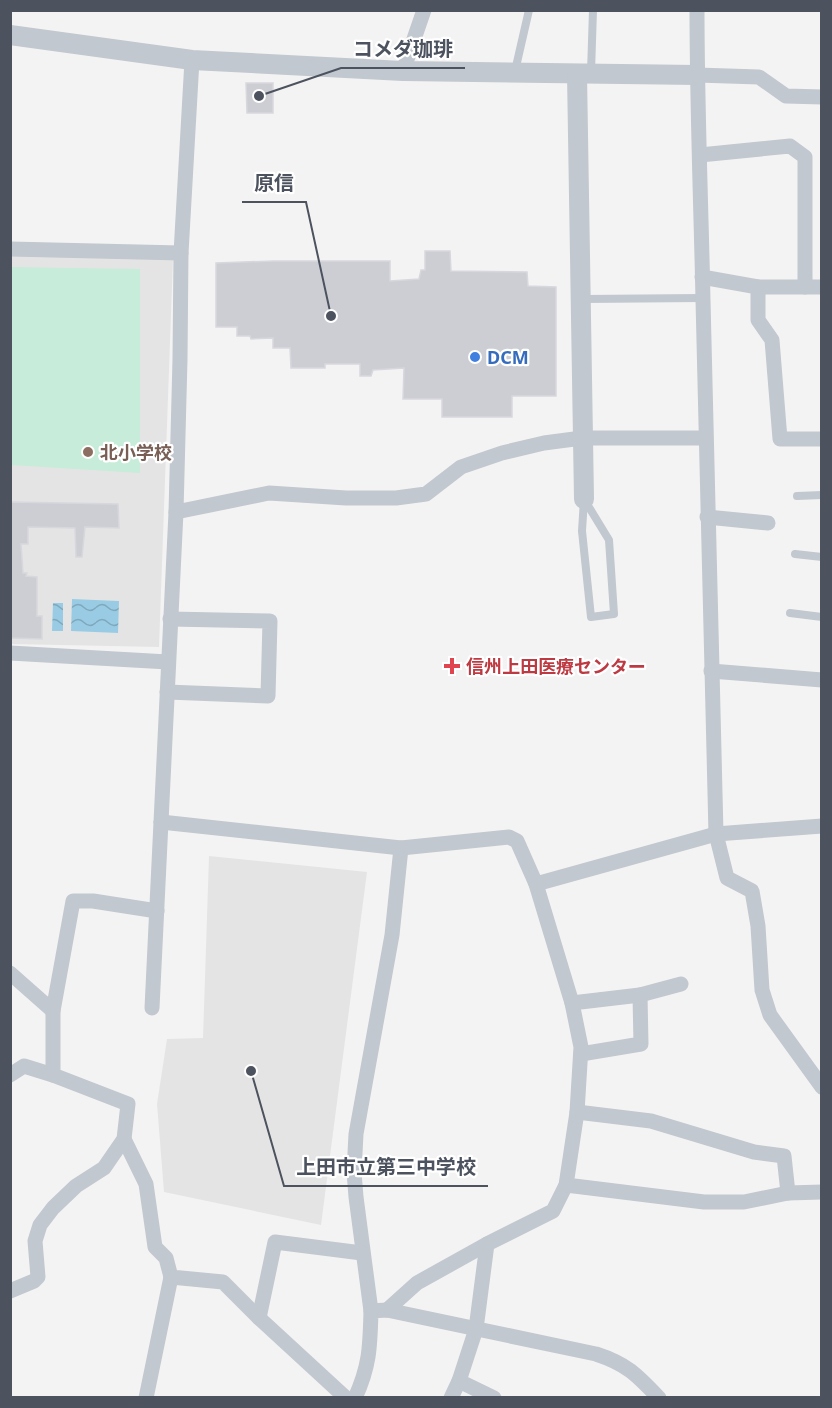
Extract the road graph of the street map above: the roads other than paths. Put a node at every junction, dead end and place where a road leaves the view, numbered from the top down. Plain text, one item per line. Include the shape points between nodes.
1 (424, 10) edge
2 (529, 10) edge
3 (593, 10) edge
4 (698, 10) edge
5 (10, 35) edge
6 (192, 60) junction
7 (403, 71) junction
8 (515, 72) junction
9 (584, 74) junction
10 (697, 75) junction
11 (822, 97) edge
12 (700, 155) junction
13 (10, 249) edge
14 (181, 253) junction
15 (702, 277) junction
16 (758, 286) junction
17 (805, 287) junction
18 (822, 287) edge
19 (703, 298) junction
20 (580, 299) junction
21 (582, 438) junction
22 (705, 438) junction
23 (822, 439) edge
24 (822, 495) edge
25 (797, 496) dead end
26 (584, 499) junction
27 (176, 512) junction
28 (707, 517) junction
29 (768, 523) dead end
30 (795, 554) dead end
31 (822, 556) edge
32 (790, 613) dead end
33 (822, 617) edge
34 (170, 619) junction
35 (10, 653) edge
36 (168, 662) junction
37 (711, 671) junction
38 (822, 680) edge
39 (167, 692) junction
40 (161, 822) junction
41 (822, 825) edge
42 (716, 834) junction
43 (401, 848) junction
44 (536, 884) junction
45 (157, 911) junction
46 (10, 974) edge
47 (681, 984) dead end
48 (640, 995) junction
49 (572, 1003) junction
50 (152, 1008) dead end
51 (53, 1011) junction
52 (581, 1054) junction
53 (10, 1075) edge
54 (53, 1075) junction
55 (822, 1087) edge
56 (577, 1112) junction
57 (124, 1139) junction
58 (566, 1185) junction
59 (822, 1192) edge
60 (788, 1193) junction
61 (487, 1244) junction
62 (362, 1253) junction
63 (171, 1277) junction
64 (10, 1291) edge
65 (387, 1310) junction
66 (371, 1311) junction
67 (259, 1318) junction
68 (476, 1329) junction
69 (459, 1380) junction
70 (146, 1398) edge
71 (346, 1398) edge
72 (355, 1398) edge
73 (451, 1398) edge
74 (494, 1398) edge
75 (659, 1398) edge

1 - 7 street
2 - 8 lane
3 - 9 lane
4 - 10 street
5 - 6 street
6 - 7 street
6 - 14 street
7 - 8 street
8 - 9 street
9 - 10 street
9 - 20 street
10 - 11 street via 759,76 786,96
10 - 12 street
12 - 15 street
12 - 17 street via 790,146 804,157
13 - 14 street
14 - 27 street
15 - 16 street
15 - 19 street
16 - 17 street
16 - 23 street via 758,320 772,340 780,439
17 - 18 street
19 - 20 lane
19 - 22 street
20 - 21 street
21 - 22 street
21 - 26 street
21 - 27 street via 502,453 461,467 426,494 346,498 269,493
22 - 28 street
24 - 25 lane
26 - 26 lane via 609,540 614,614 591,617 582,531
27 - 34 street
28 - 29 street
28 - 37 street
30 - 31 lane
32 - 33 lane
34 - 36 street
34 - 39 street via 270,621 268,696
35 - 36 street
36 - 39 street
37 - 38 street
37 - 42 street
39 - 40 street
40 - 43 street
40 - 45 street
41 - 42 street
42 - 44 street
42 - 55 street via 727,878 752,891 762,990 770,1015
43 - 44 street via 509,837 518,841
43 - 62 street via 392,935 356,1134 354,1172
44 - 49 street
45 - 50 street
45 - 51 street via 73,901
46 - 51 street
47 - 48 street
48 - 49 street
48 - 52 street via 641,1044
49 - 52 street
51 - 54 street
52 - 56 street
53 - 54 street via 24,1066
54 - 57 street via 128,1104
56 - 58 street
56 - 60 street via 651,1121 754,1152 784,1156
57 - 63 street via 146,1184 155,1247 166,1258
57 - 64 street via 104,1168 76,1186 40,1225 35,1241 38,1277
58 - 60 street via 704,1202 744,1202
58 - 61 street via 553,1210
59 - 60 street
61 - 65 street via 417,1284
61 - 68 street
62 - 66 street
62 - 67 street via 275,1242
63 - 67 street via 223,1282
63 - 70 street
65 - 66 street
65 - 68 street
66 - 72 street via 369,1356
67 - 71 street
68 - 69 street
68 - 75 street via 617,1361
69 - 73 street
69 - 74 street

